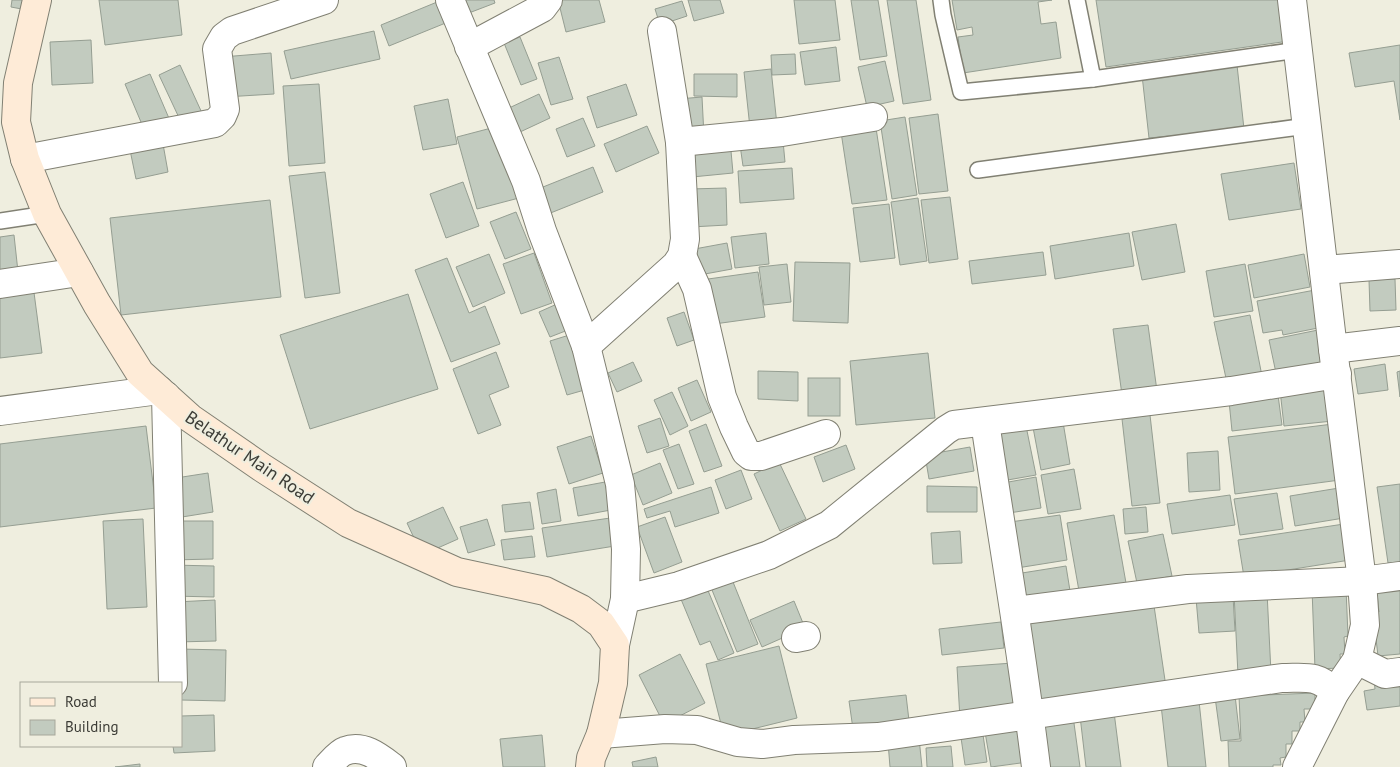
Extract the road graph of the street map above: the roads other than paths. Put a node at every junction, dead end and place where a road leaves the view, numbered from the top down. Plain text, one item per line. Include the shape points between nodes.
1 (37, 0) edge
2 (324, 0) edge
3 (450, 0) edge
4 (548, 0) edge
5 (941, 0) edge
6 (1076, 0) edge
7 (1292, 0) edge
8 (662, 31) dead end
9 (470, 46) junction
10 (1298, 50) junction
11 (1093, 79) junction
12 (8, 118) edge
13 (873, 118) dead end
14 (1307, 126) junction
15 (680, 142) junction
16 (25, 159) junction
17 (978, 170) dead end
18 (48, 214) junction
19 (0, 222) edge
20 (682, 256) junction
21 (1400, 264) edge
22 (1324, 270) junction
23 (79, 272) junction
24 (0, 284) edge
25 (1400, 341) edge
26 (586, 346) junction
27 (1335, 362) junction
28 (163, 393) junction
29 (0, 411) edge
30 (985, 422) junction
31 (826, 434) dead end
32 (1400, 576) edge
33 (1362, 581) junction
34 (625, 599) junction
35 (1015, 611) junction
36 (615, 645) junction
37 (1357, 660) junction
38 (1400, 672) edge
39 (173, 682) edge
40 (1335, 692) junction
41 (1030, 714) junction
42 (601, 734) junction
43 (327, 767) edge
44 (392, 767) edge
45 (590, 767) edge
46 (1036, 767) edge
47 (1297, 767) edge

1 - 12 street, Belathur Main Road
2 - 16 street via 232,32 224,38 217,49 225,109 215,123
3 - 9 street
4 - 9 street via 542,8
5 - 11 lane via 961,92
6 - 11 lane
7 - 10 street
8 - 15 street
9 - 26 street via 526,181
10 - 11 lane
10 - 14 street
12 - 16 street, Belathur Main Road
13 - 15 street via 782,132
14 - 17 lane
14 - 22 street
15 - 20 street via 685,239
16 - 18 street, Belathur Main Road
18 - 19 lane
18 - 23 street, Belathur Main Road
20 - 26 street
20 - 31 street via 697,289 722,397 746,452 751,456 761,456
21 - 22 street
22 - 27 street
23 - 24 street
23 - 28 street, Belathur Main Road via 140,373
25 - 27 street
26 - 34 street via 620,484 626,549
27 - 30 street via 1231,391
27 - 33 street
28 - 29 street
28 - 36 street, Belathur Main Road via 198,423 261,467 348,522 457,572 545,591 581,609 601,624
28 - 39 street
30 - 34 street via 962,423 946,430 830,526 769,555 679,586
30 - 35 street
32 - 33 street
33 - 35 street via 1188,589
33 - 37 street via 1366,625
34 - 36 street
35 - 41 street
36 - 42 street via 613,683
37 - 38 street via 1385,674
37 - 40 street
40 - 41 street via 1316,678 1282,678
40 - 47 street
41 - 42 street via 878,737 762,744 738,742 698,730
41 - 46 street
42 - 45 street
43 - 44 street via 344,751 361,749 377,755

